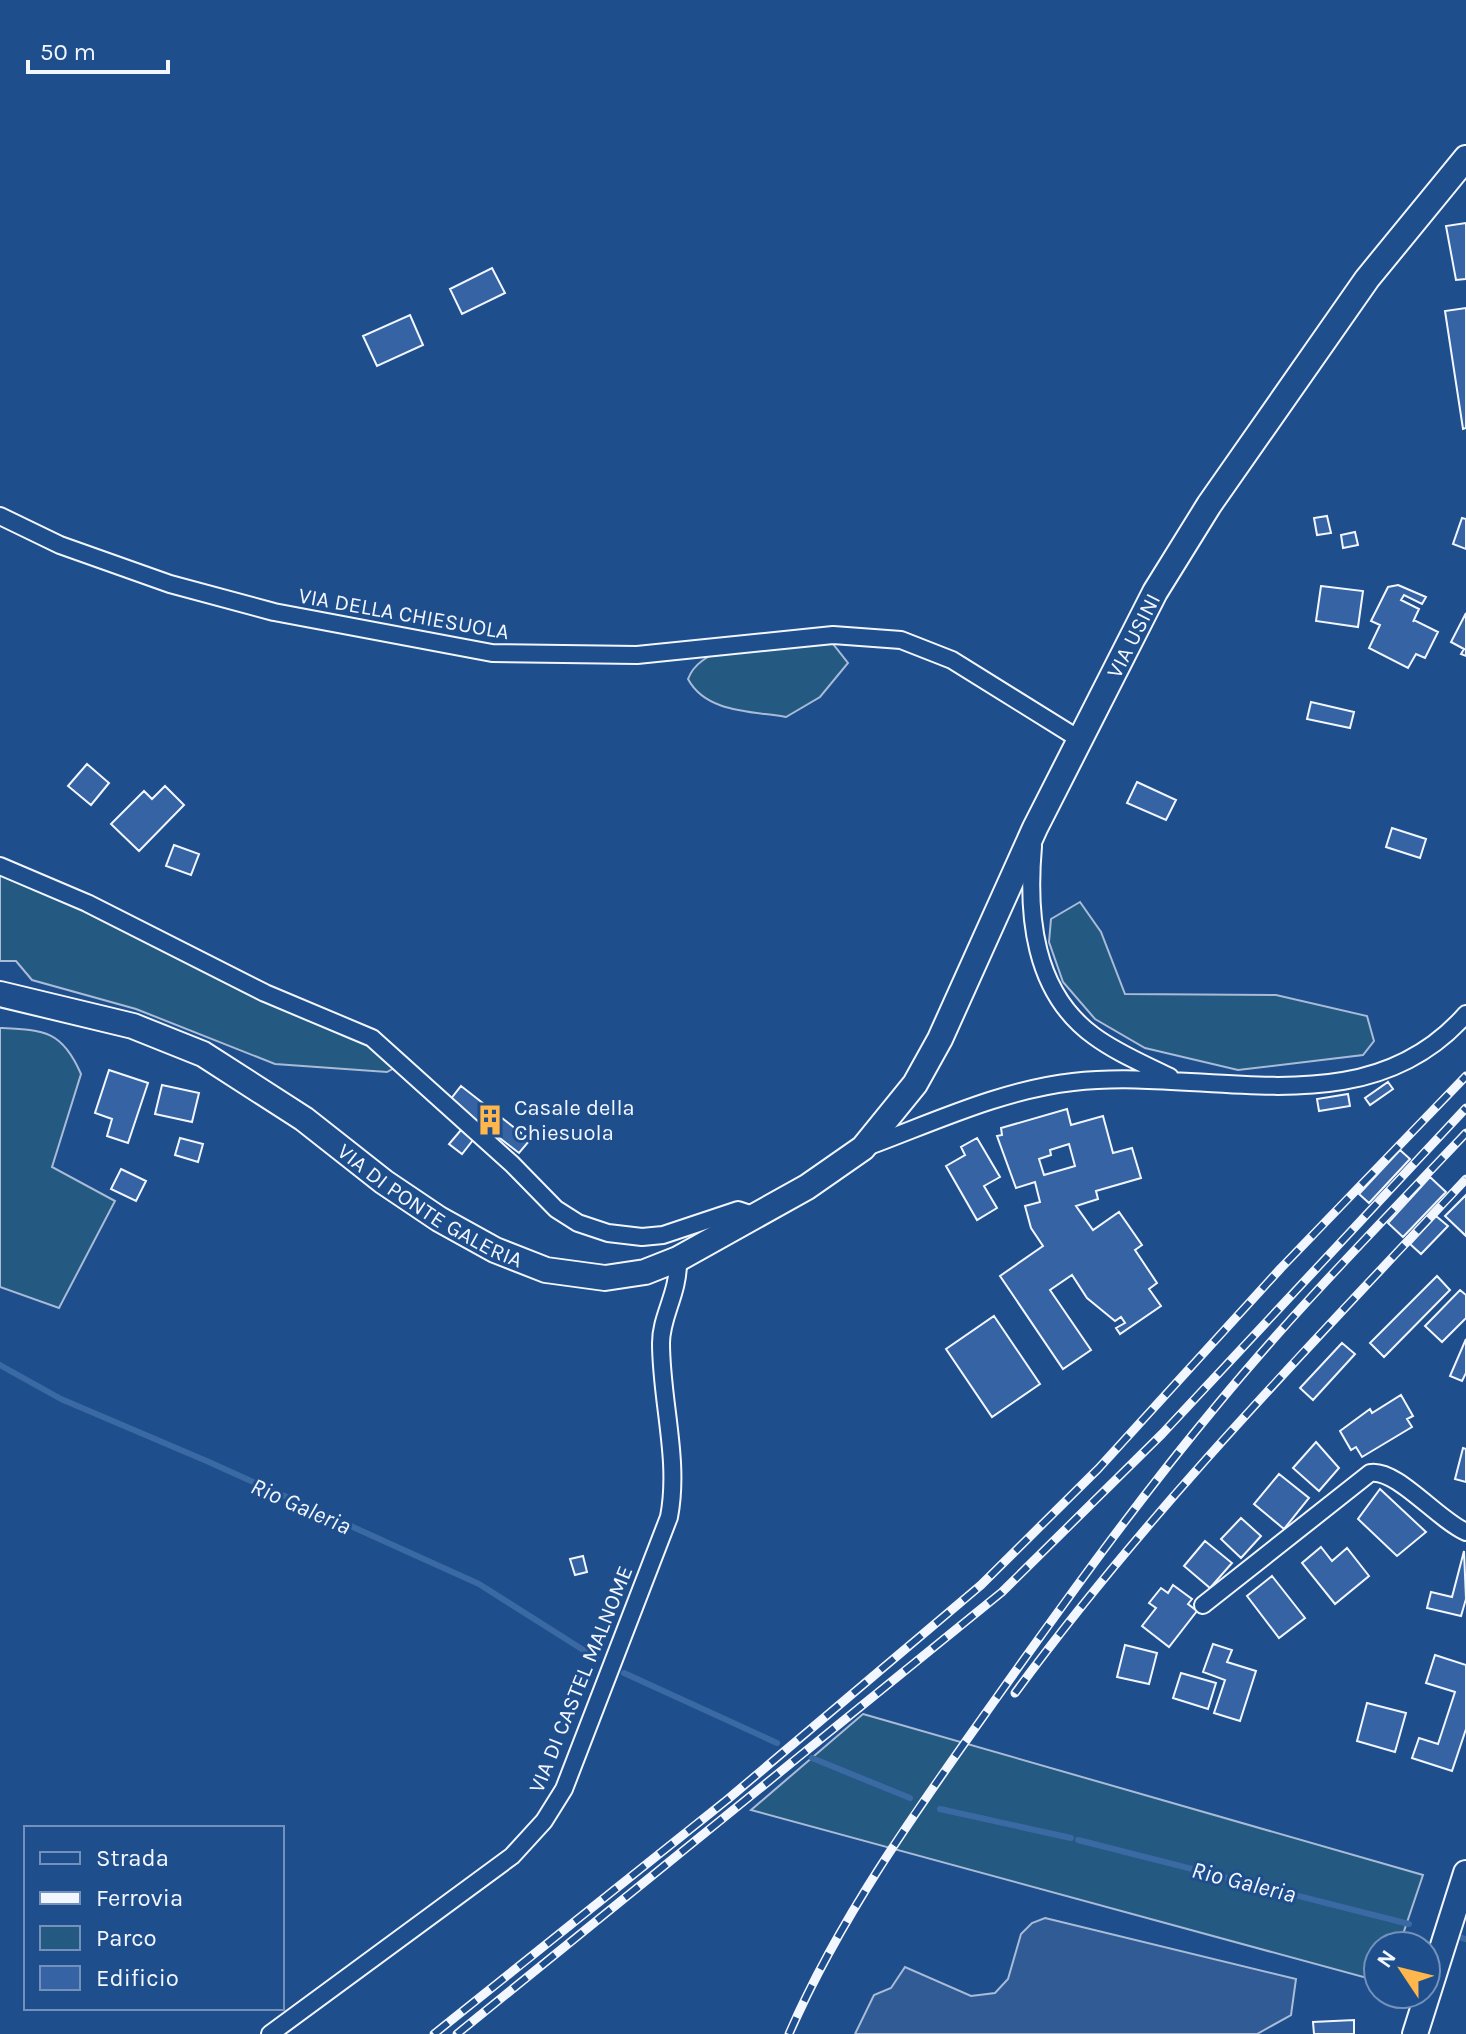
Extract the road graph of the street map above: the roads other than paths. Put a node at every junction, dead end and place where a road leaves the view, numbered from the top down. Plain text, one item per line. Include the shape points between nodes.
1 (1466, 158) edge
2 (0, 516) edge
3 (1079, 739) junction
4 (1035, 828) junction
5 (0, 866) edge
6 (0, 994) edge
7 (1466, 1014) edge
8 (1175, 1080) junction
9 (863, 1148) junction
10 (756, 1216) junction
11 (678, 1259) junction
12 (1466, 1532) edge
13 (1203, 1605) dead end
14 (1466, 1873) edge
15 (270, 2034) edge
16 (1415, 2034) edge

1 - 3 main road, VIA USINI via 1382,258 1209,505 1132,631
2 - 3 street, VIA DELLA CHIESUOLA via 60,545 170,584 274,612 492,653 637,655 833,635 901,640 952,660
3 - 4 main road, VIA USINI
4 - 8 street via 1031,917 1054,990 1094,1037
4 - 9 main road, VIA USINI via 927,1064
5 - 10 street via 87,903 265,993 372,1038 556,1209 578,1223 642,1237 738,1210
6 - 11 main road, VIA DI PONTE GALERIA via 154,1032 203,1054 304,1119 439,1219 527,1264 605,1278 635,1275
7 - 8 street via 1417,1055 1353,1081 1305,1088
8 - 9 street via 1087,1080 1041,1087
9 - 10 main road, VIA DI PONTE GALERIA
10 - 11 main road, VIA DI PONTE GALERIA
11 - 15 street, VIA DI CASTEL MALNOME via 677,1288 661,1339 672,1494 669,1517 554,1806 512,1856
12 - 13 street via 1440,1519 1392,1476 1370,1473
14 - 16 main road

